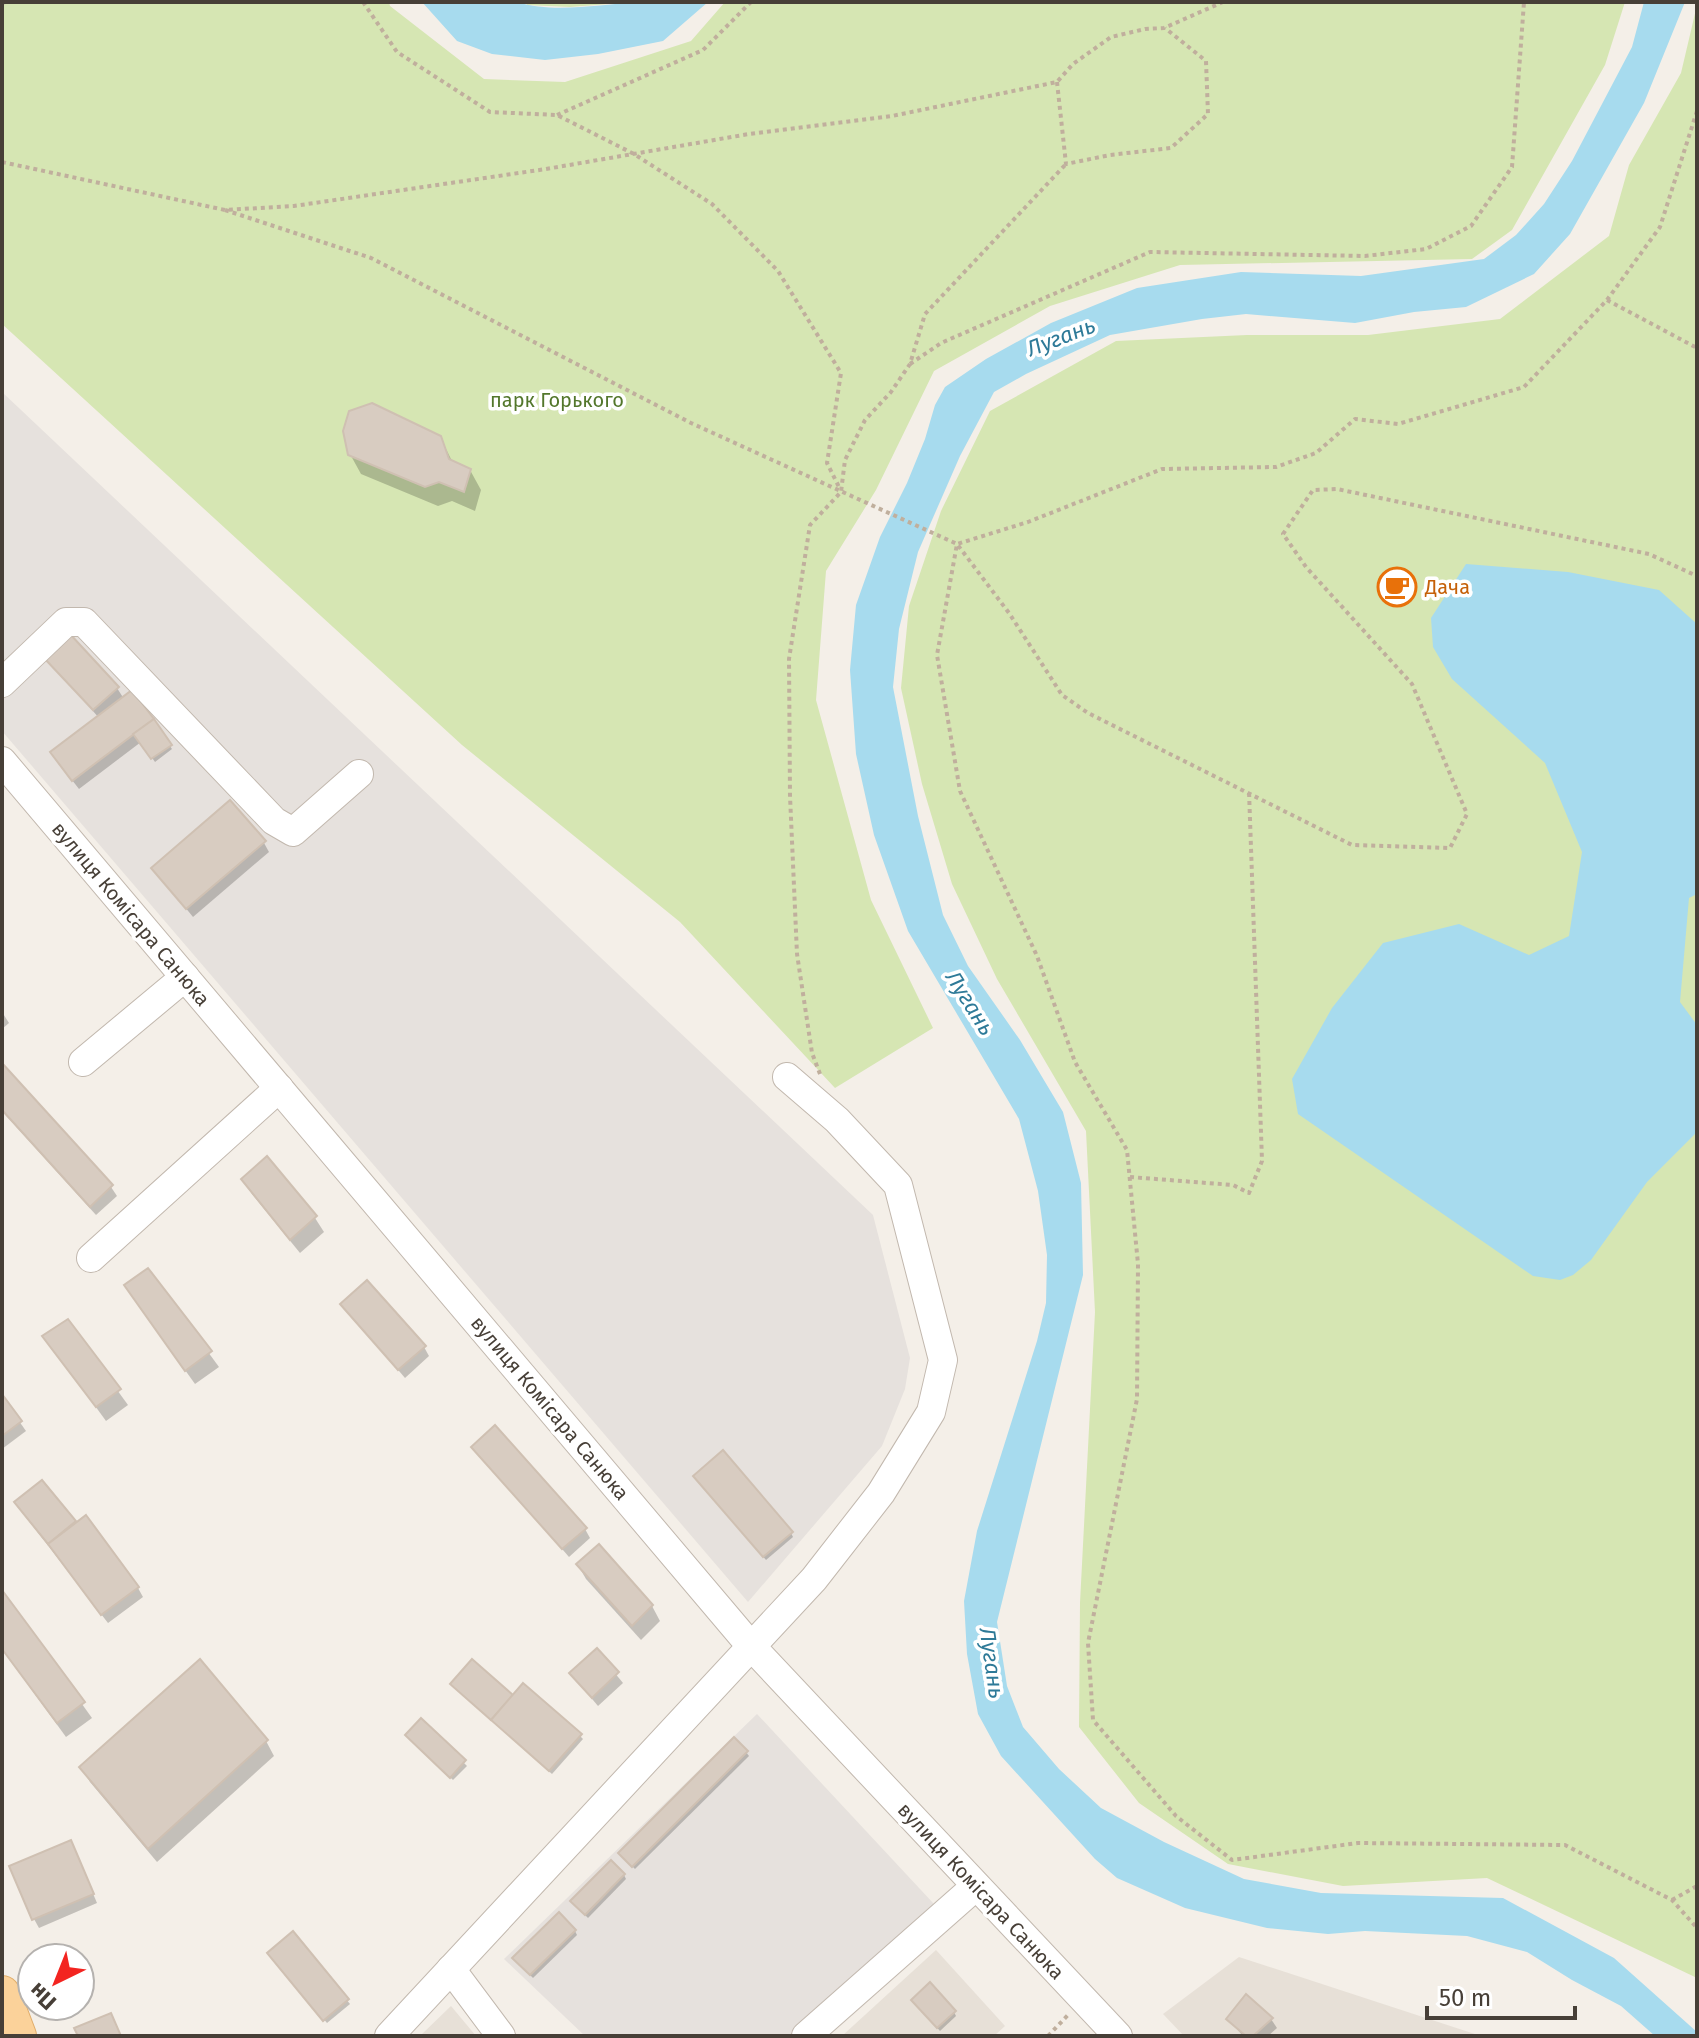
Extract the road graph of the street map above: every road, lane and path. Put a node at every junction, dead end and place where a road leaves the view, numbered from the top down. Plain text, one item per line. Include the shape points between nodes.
1 (363, 2) edge
2 (751, 2) edge
3 (1223, 2) edge
4 (1524, 2) edge
5 (1164, 28) junction
6 (1057, 82) junction
7 (1697, 111) edge
8 (557, 115) junction
9 (634, 154) junction
10 (2, 162) edge
11 (1066, 164) junction
12 (225, 210) junction
13 (1607, 300) junction
14 (1697, 348) edge
15 (910, 364) junction
16 (841, 492) junction
17 (957, 544) junction
18 (1697, 576) edge
19 (2, 683) edge
20 (2, 761) edge
21 (359, 774) dead end
22 (1249, 791) junction
23 (185, 977) junction
24 (83, 1062) dead end
25 (787, 1077) dead end
26 (822, 1080) dead end
27 (279, 1088) junction
28 (1130, 1177) junction
29 (91, 1258) dead end
30 (750, 1645) junction
31 (976, 1886) junction
32 (1697, 1886) edge
33 (1672, 1900) junction
34 (1697, 1928) edge
35 (451, 1969) junction
36 (2, 1994) edge
37 (18, 2036) edge
38 (389, 2036) edge
39 (501, 2036) edge
40 (806, 2036) edge
41 (1118, 2036) edge

1 - 8 path via 397,52 490,112
2 - 8 path via 703,50
3 - 5 path
4 - 15 path via 1512,167 1471,226 1426,249 1365,256 1150,252 941,343
5 - 6 path via 1111,37
5 - 11 path via 1206,61 1208,114 1171,148
6 - 9 path via 892,116
6 - 11 path
7 - 13 path via 1660,227
8 - 9 path
9 - 12 path via 294,206
9 - 16 path via 712,204 778,271 841,373 827,463
10 - 12 path
11 - 15 path via 925,314
12 - 16 path via 371,258 691,423
13 - 14 path
13 - 17 path via 1524,387 1398,424 1355,419 1316,453 1276,467 1162,469
15 - 16 path via 865,420 845,460
16 - 17 path
16 - 26 path via 810,525 789,659 797,954 812,1053
17 - 22 path via 1062,695 1088,713
17 - 28 path via 937,655 960,791 1037,956 1075,1062 1127,1150
18 - 22 path via 1649,554 1337,489 1313,490 1283,534 1306,567 1412,684 1467,814 1450,848 1352,845
19 - 21 street via 66,622 84,622 274,821 293,832
20 - 23 street, вулиця Комісара Санюка
22 - 28 path via 1262,1161 1249,1193 1233,1185
23 - 24 street
23 - 27 street, вулиця Комісара Санюка
25 - 30 street via 837,1120 898,1185 943,1360 931,1412 881,1493 814,1579
27 - 29 street
27 - 30 street, вулиця Комісара Санюка
28 - 33 path via 1138,1264 1137,1399 1088,1643 1093,1720 1176,1816 1232,1860 1358,1843 1565,1845
30 - 31 street, вулиця Комісара Санюка
30 - 35 street
31 - 40 street
31 - 41 street, вулиця Комісара Санюка
32 - 33 path
33 - 34 path
35 - 38 street
35 - 39 street
36 - 37 main road

